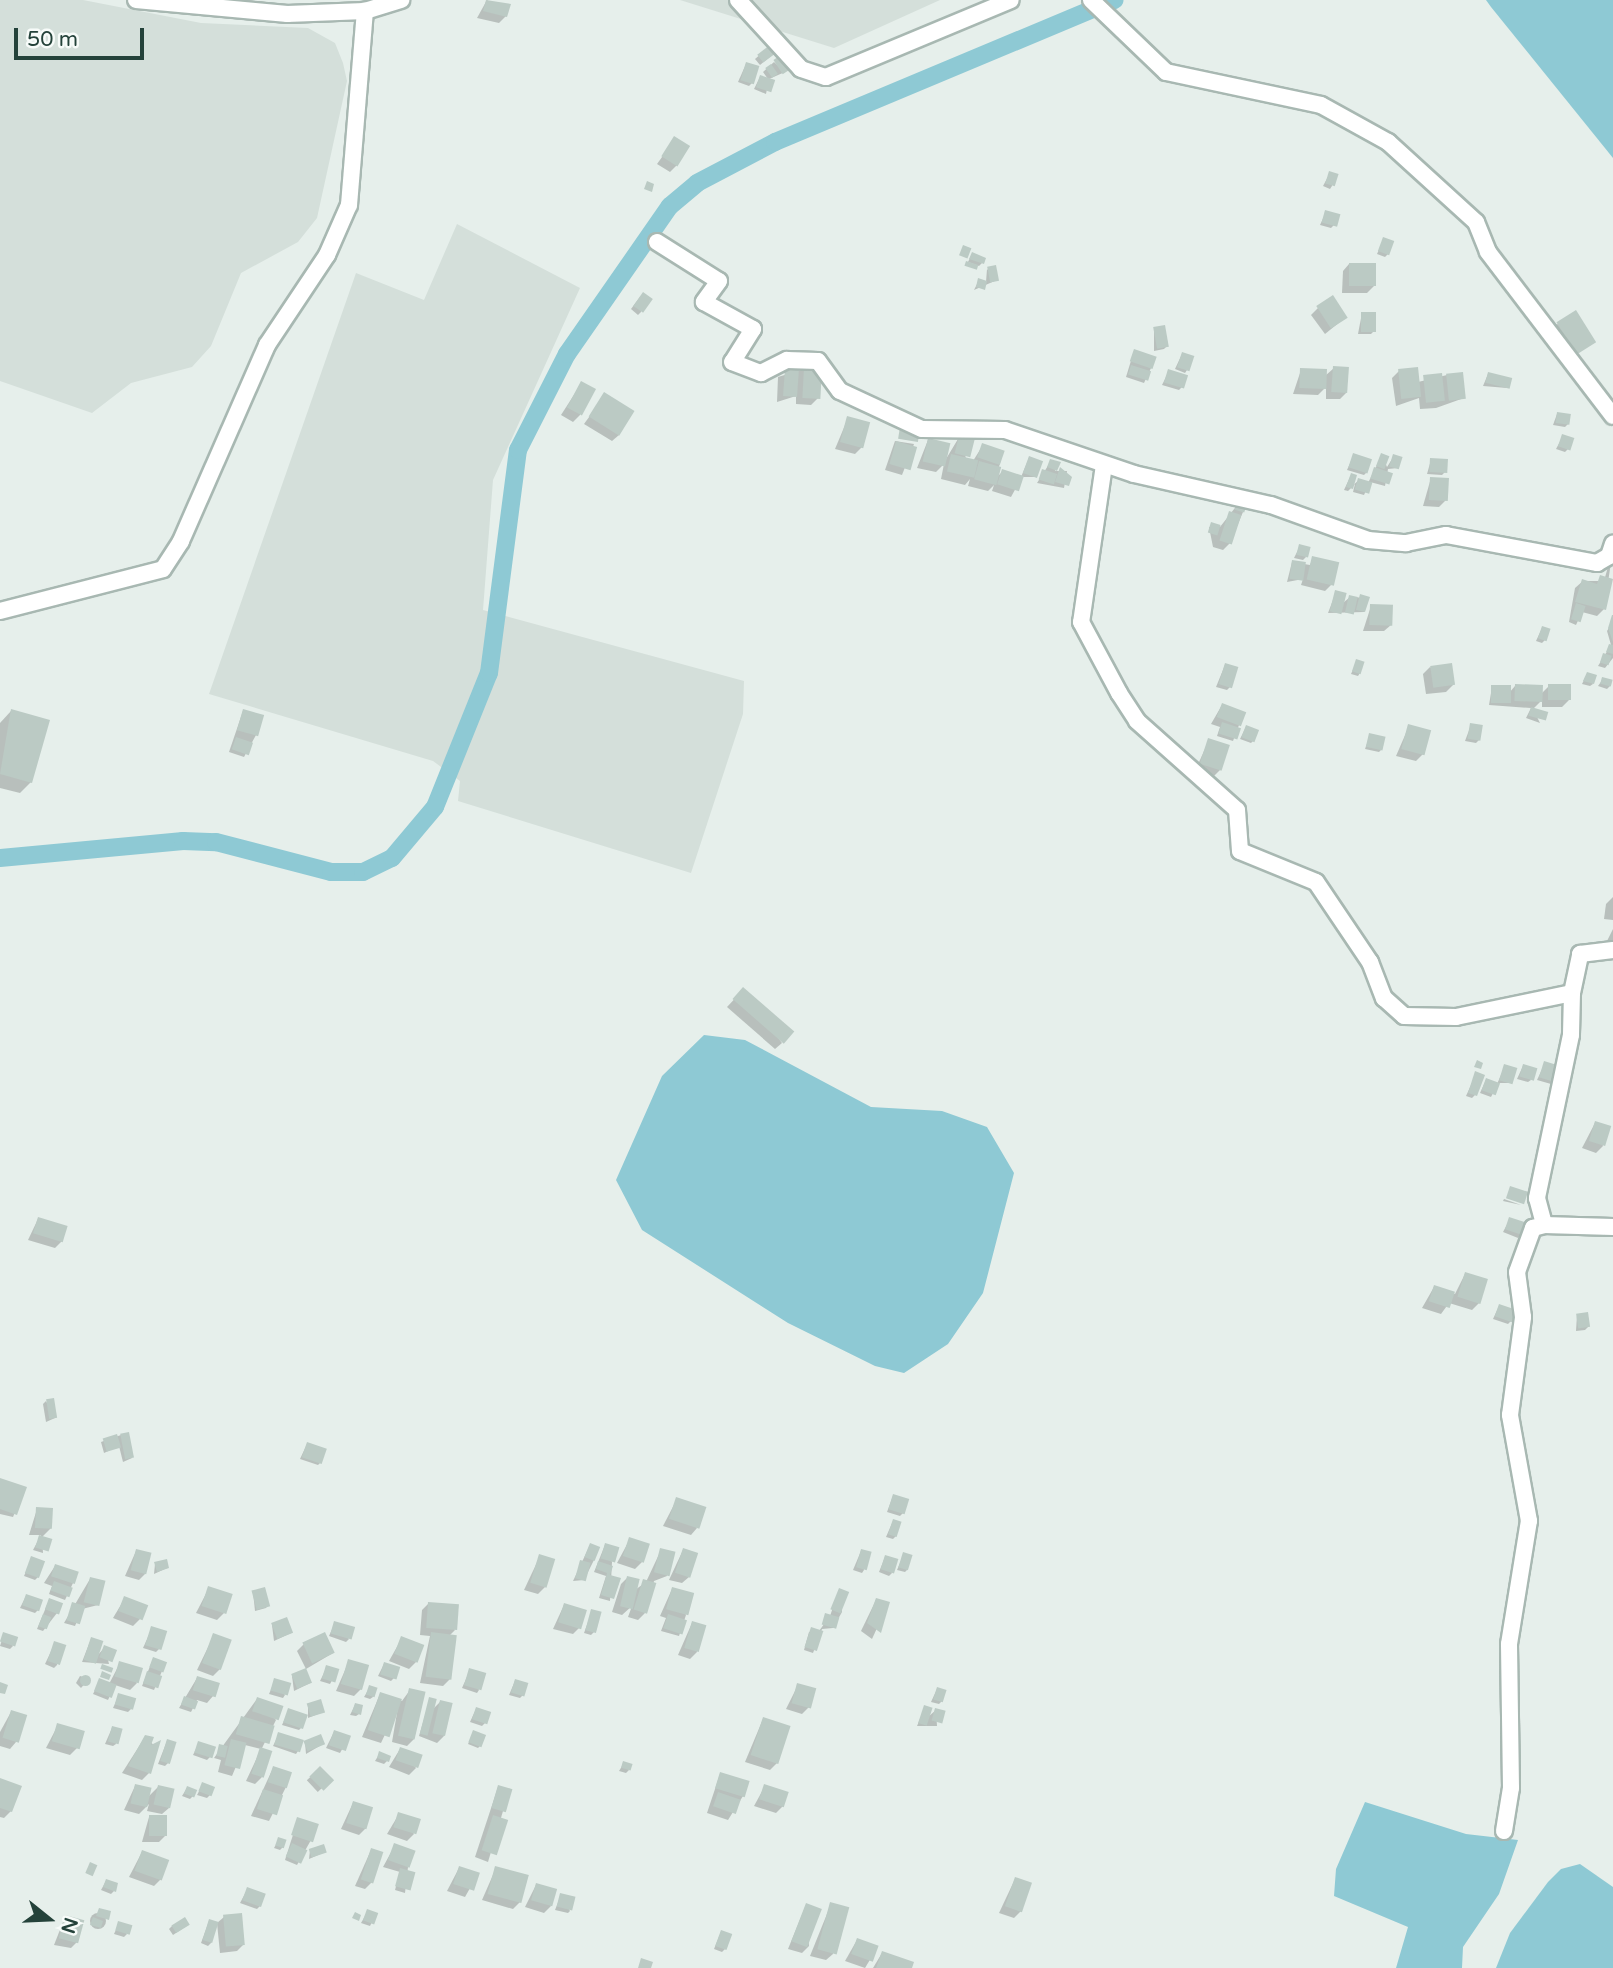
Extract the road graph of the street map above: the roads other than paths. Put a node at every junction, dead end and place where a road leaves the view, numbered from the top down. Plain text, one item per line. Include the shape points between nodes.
1 (136, 0) edge
2 (401, 0) edge
3 (738, 0) edge
4 (1011, 0) edge
5 (1091, 0) edge
6 (365, 11) junction
7 (657, 242) dead end
8 (1613, 416) edge
9 (1104, 465) junction
10 (1613, 544) edge
11 (0, 611) edge
12 (1613, 950) edge
13 (1572, 993) junction
14 (1544, 1226) junction
15 (1613, 1227) edge
16 (1504, 1831) dead end

1 - 6 street via 287,14
2 - 6 street
3 - 4 street via 801,69 826,77
5 - 8 street via 1166,72 1321,105 1388,142 1476,222 1488,252
6 - 11 street via 349,205 327,255 267,345 181,541 163,569
7 - 9 street via 719,281 704,302 753,329 732,362 761,373 807,357 826,366 840,391 888,418 938,433 955,426 1005,430
9 - 10 street via 1272,505 1378,542 1446,535 1597,563 1609,556
9 - 13 street via 1081,622 1138,721 1237,810 1243,822 1240,851 1316,882 1370,962 1384,998 1404,1016 1456,1017
12 - 13 street via 1580,954
13 - 14 street via 1572,1035 1537,1198
14 - 15 street
14 - 16 street via 1534,1228 1517,1272 1523,1317 1510,1415 1529,1521 1509,1644 1511,1787

